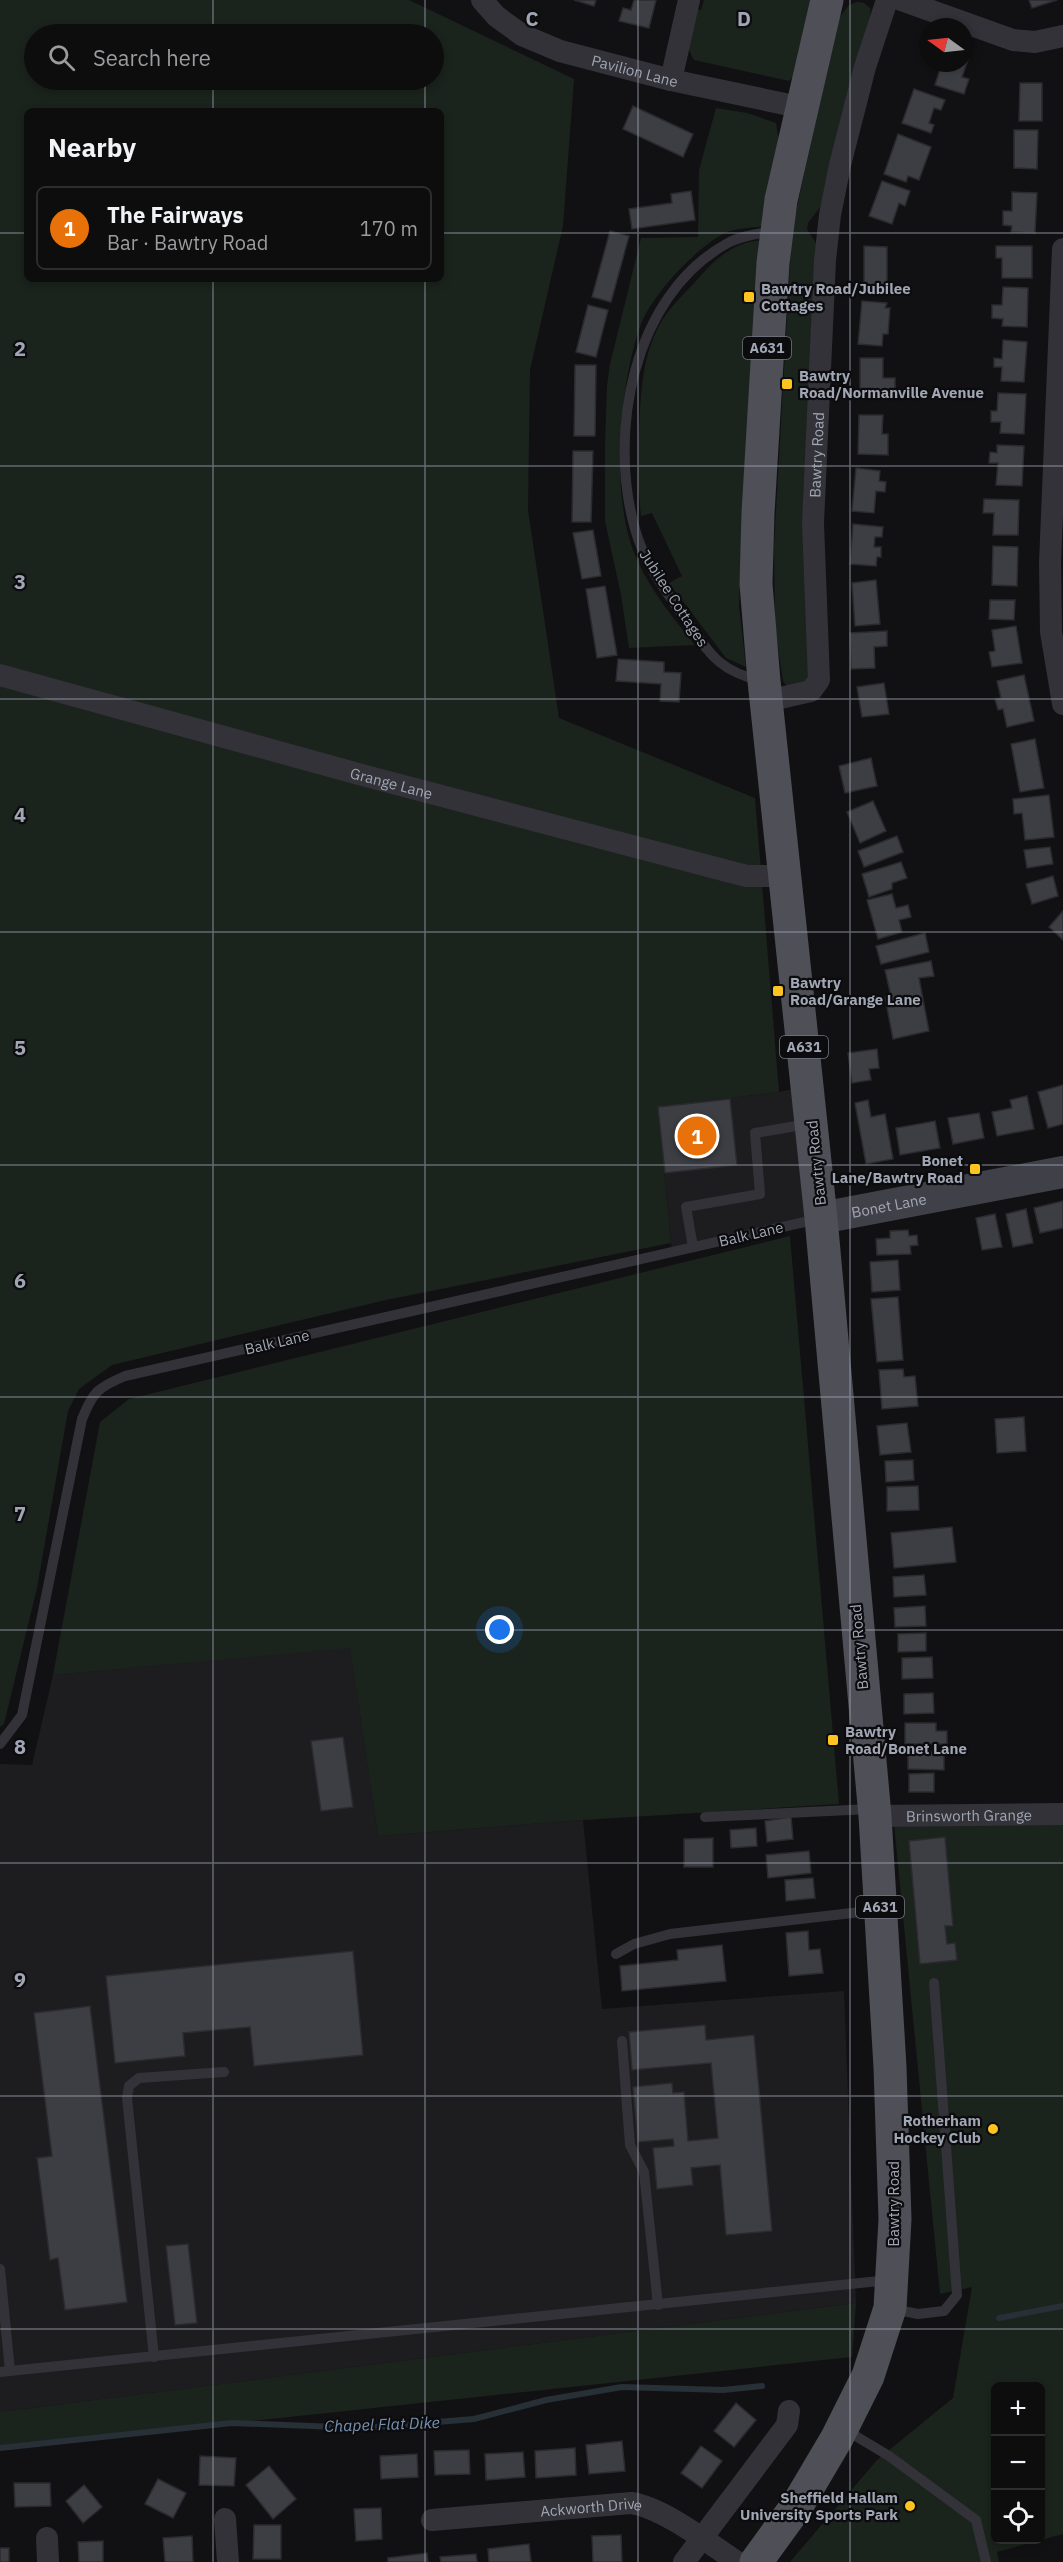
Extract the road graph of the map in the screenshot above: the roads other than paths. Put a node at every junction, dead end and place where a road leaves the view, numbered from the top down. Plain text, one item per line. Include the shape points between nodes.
1 (482, 0) edge
2 (689, 0) edge
3 (827, 0) edge
4 (886, 0) edge
5 (901, 0) edge
6 (1063, 36) edge
7 (671, 80) junction
8 (804, 108) junction
9 (777, 231) junction
10 (1063, 249) edge
11 (1058, 494) edge
12 (1060, 670) edge
13 (0, 675) edge
14 (766, 691) junction
15 (1063, 704) edge
16 (786, 876) junction
17 (812, 1123) junction
18 (1063, 1172) edge
19 (822, 1218) junction
20 (693, 1247) junction
21 (0, 1744) edge
22 (874, 1813) junction
23 (1063, 1814) edge
24 (705, 1816) dead end
25 (880, 1910) junction
26 (616, 1954) dead end
27 (934, 1983) dead end
28 (622, 2041) dead end
29 (224, 2072) dead end
30 (0, 2269) edge
31 (891, 2294) junction
32 (658, 2305) junction
33 (154, 2356) junction
34 (5, 2372) edge
35 (789, 2410) dead end
36 (842, 2428) junction
37 (225, 2519) dead end
38 (432, 2520) dead end
39 (47, 2538) dead end
40 (702, 2538) junction
41 (48, 2562) edge
42 (228, 2562) edge
43 (684, 2562) edge
44 (737, 2562) edge
45 (756, 2562) edge
46 (986, 2562) edge

1 - 7 street, Pavilion Lane via 522,35 607,65
2 - 7 street
3 - 8 main road, Bawtry Road / A631
4 - 14 street, Bawtry Road via 840,165 825,260 813,523 819,680 811,691 796,696
5 - 6 street via 1013,40 1035,42
7 - 8 street, Pavilion Lane
8 - 9 main road, Bawtry Road / A631
9 - 14 main road, Bawtry Road / A631 via 756,584
9 - 14 lane, Jubilee Cottages via 725,244 690,273 661,306 637,364 626,439 631,510 649,565 715,661
10 - 11 street
11 - 12 street via 1051,610
12 - 15 street
13 - 16 street, Grange Lane via 731,872
14 - 16 main road, Bawtry Road / A631
16 - 17 main road, Bawtry Road / A631
17 - 19 main road, Bawtry Road / A631
17 - 20 lane via 755,1133 760,1194 686,1207
18 - 19 main road, Bonet Lane
19 - 20 lane, Balk Lane
19 - 22 main road, Bawtry Road / A631
20 - 21 lane, Balk Lane via 125,1376 102,1386 90,1400 82,1419 22,1715
22 - 23 street, Brinsworth Grange
22 - 24 lane
22 - 25 main road, Bawtry Road / A631
25 - 26 lane via 670,1935 634,1944
25 - 31 main road, Bawtry Road / A631 via 895,2219
27 - 31 lane via 957,2295 944,2311 918,2314
28 - 32 lane via 630,2145 645,2172
29 - 33 lane via 139,2078 129,2086 127,2098
30 - 34 lane
31 - 32 lane
31 - 36 main road, Bawtry Road / A631 via 868,2376
32 - 33 lane
33 - 34 lane
35 - 40 street via 787,2424
36 - 45 main road, Bawtry Road / A631 via 798,2504
36 - 46 lane via 889,2456 976,2520
37 - 42 street
38 - 40 street, Ackworth Drive via 631,2503 645,2505
39 - 41 street
40 - 43 street
40 - 44 street, Ackworth Drive

